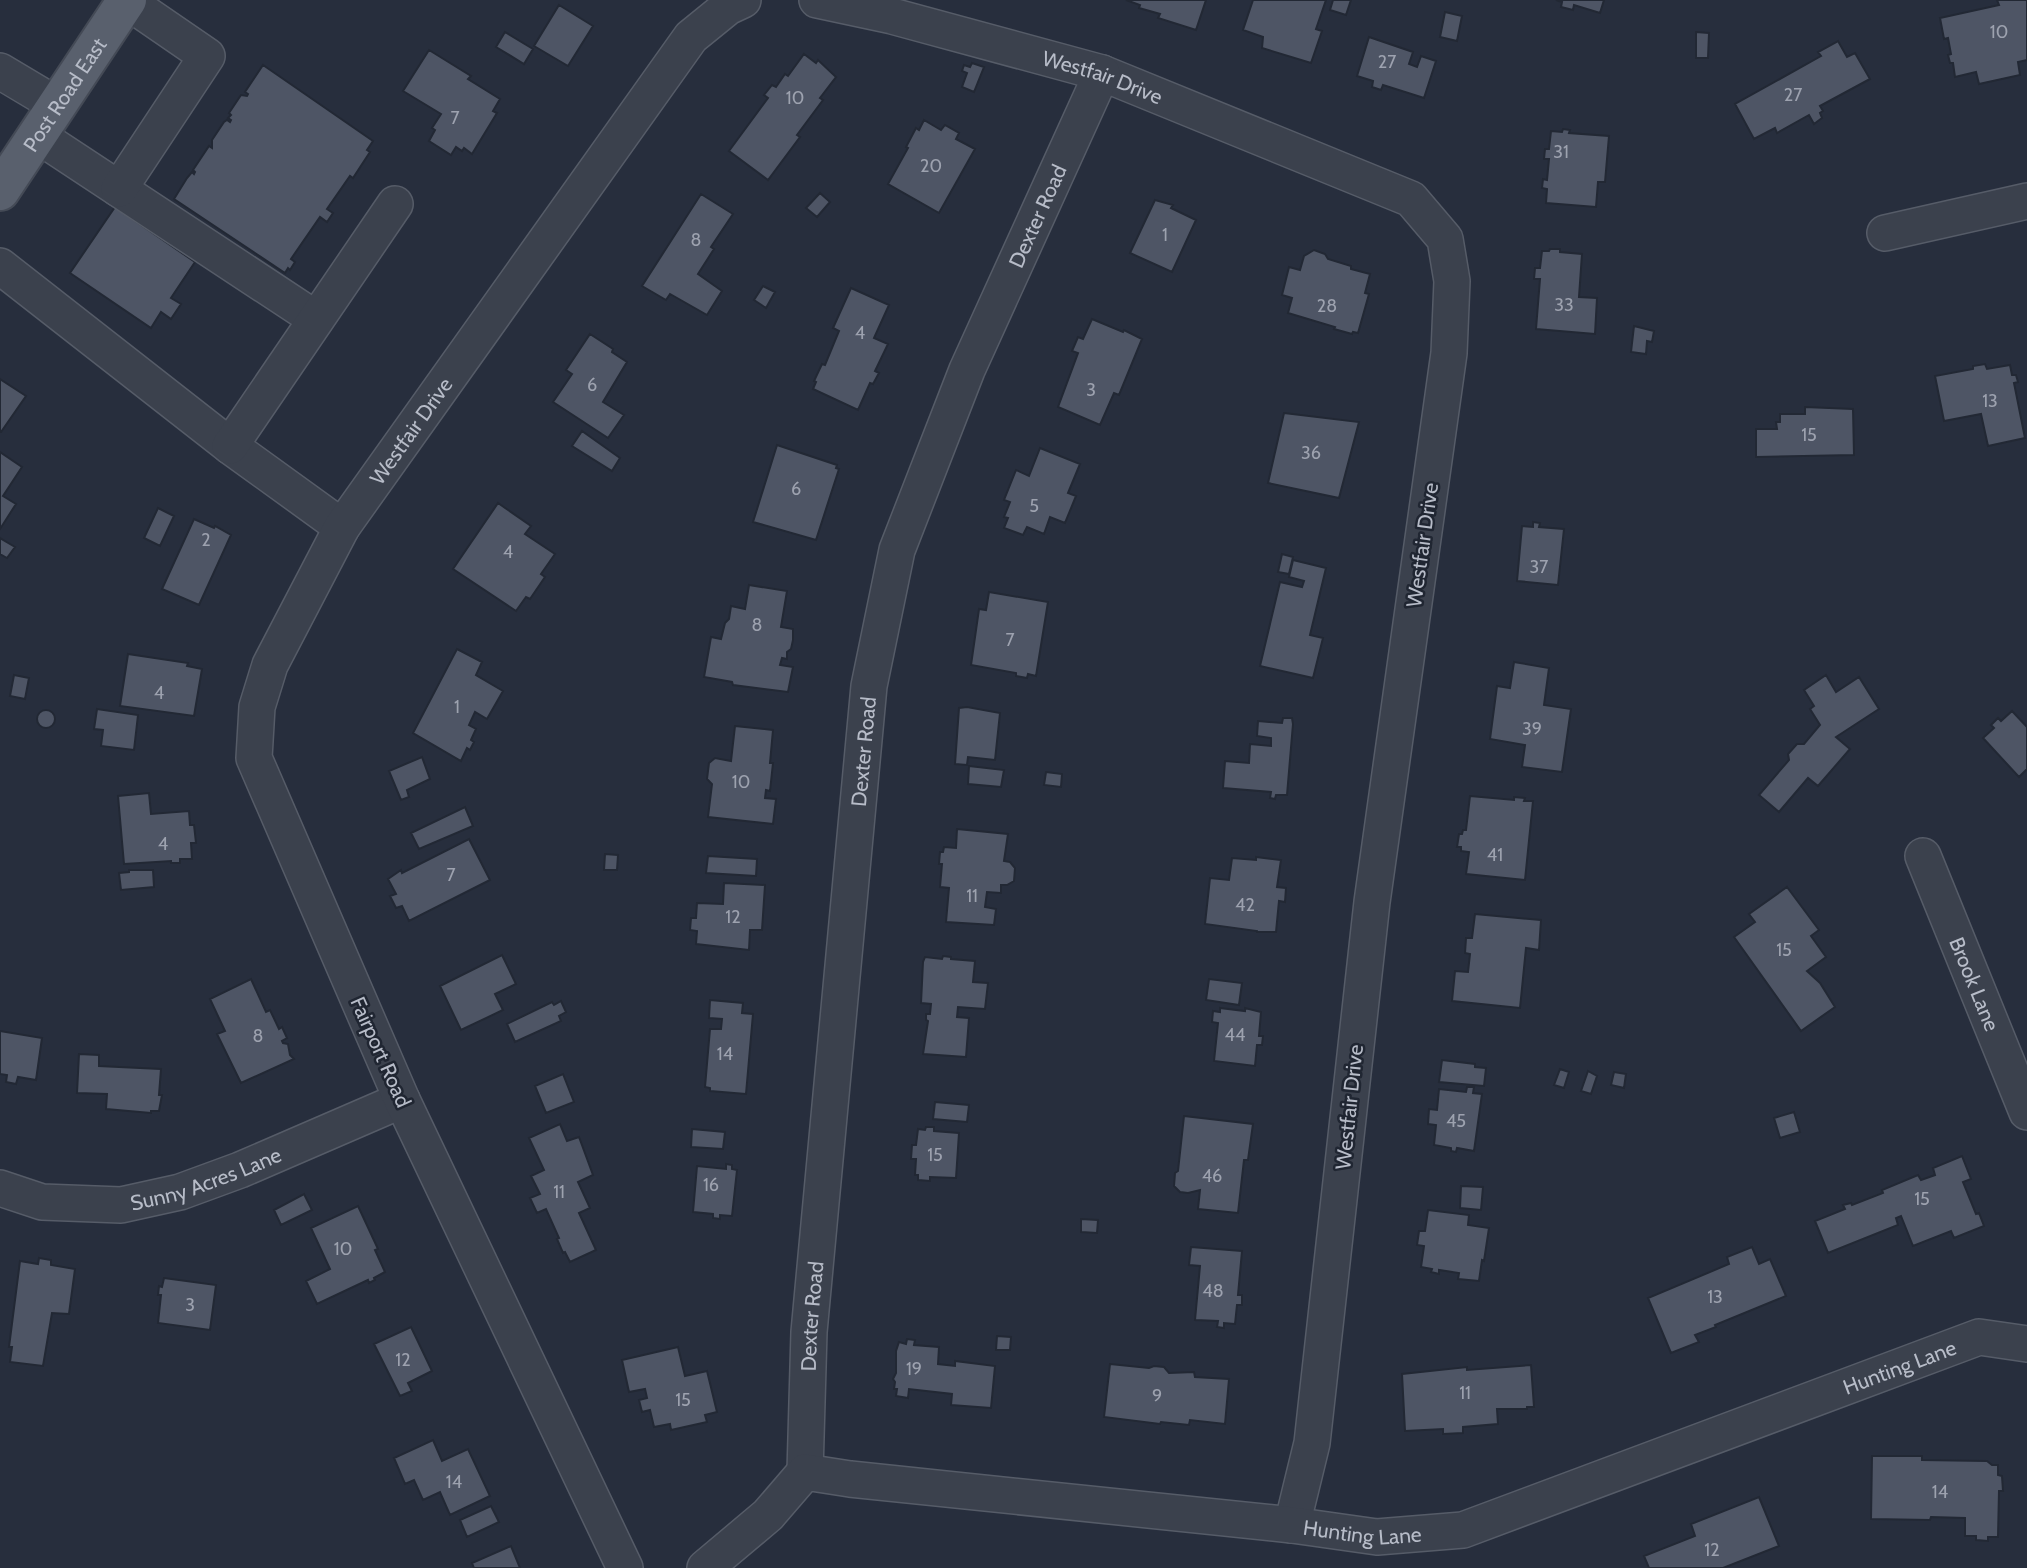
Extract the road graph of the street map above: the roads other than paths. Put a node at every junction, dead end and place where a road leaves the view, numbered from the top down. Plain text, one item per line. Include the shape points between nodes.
1 (743, 0) edge
2 (817, 0) edge
3 (127, 1) edge
4 (0, 71) edge
5 (1102, 73) junction
6 (47, 120) junction
7 (119, 189) junction
8 (0, 191) edge
9 (2027, 201) edge
10 (395, 204) dead end
11 (1885, 233) dead end
12 (0, 266) edge
13 (317, 319) junction
14 (230, 446) junction
15 (342, 527) junction
16 (1923, 856) dead end
17 (402, 1100) junction
18 (2027, 1112) edge
19 (0, 1188) edge
20 (2027, 1344) edge
21 (805, 1472) junction
22 (1292, 1525) junction
23 (625, 1568) edge
24 (705, 1568) edge

1 - 15 street, Westfair Drive via 728,6 691,37
2 - 5 street, Westfair Drive
3 - 6 main road, Post Road East
3 - 7 street via 206,56
4 - 6 street
5 - 21 street, Dexter Road via 967,370 894,564 869,686 809,1332
5 - 22 street, Westfair Drive via 1411,199 1445,239 1452,281 1449,353 1371,902 1312,1443
6 - 7 street
6 - 8 main road, Post Road East
7 - 13 street
9 - 11 street
10 - 13 street
12 - 14 street
13 - 14 street
14 - 15 street
15 - 17 street, Fairport Road via 270,665 257,707 254,758
16 - 18 street, Brook Lane
17 - 19 street, Sunny Acres Lane via 240,1170 121,1205 42,1202
17 - 23 street, Fairport Road
20 - 22 street, Hunting Lane via 1979,1337 1464,1530 1377,1537
21 - 22 street, Hunting Lane
21 - 24 street via 768,1515

